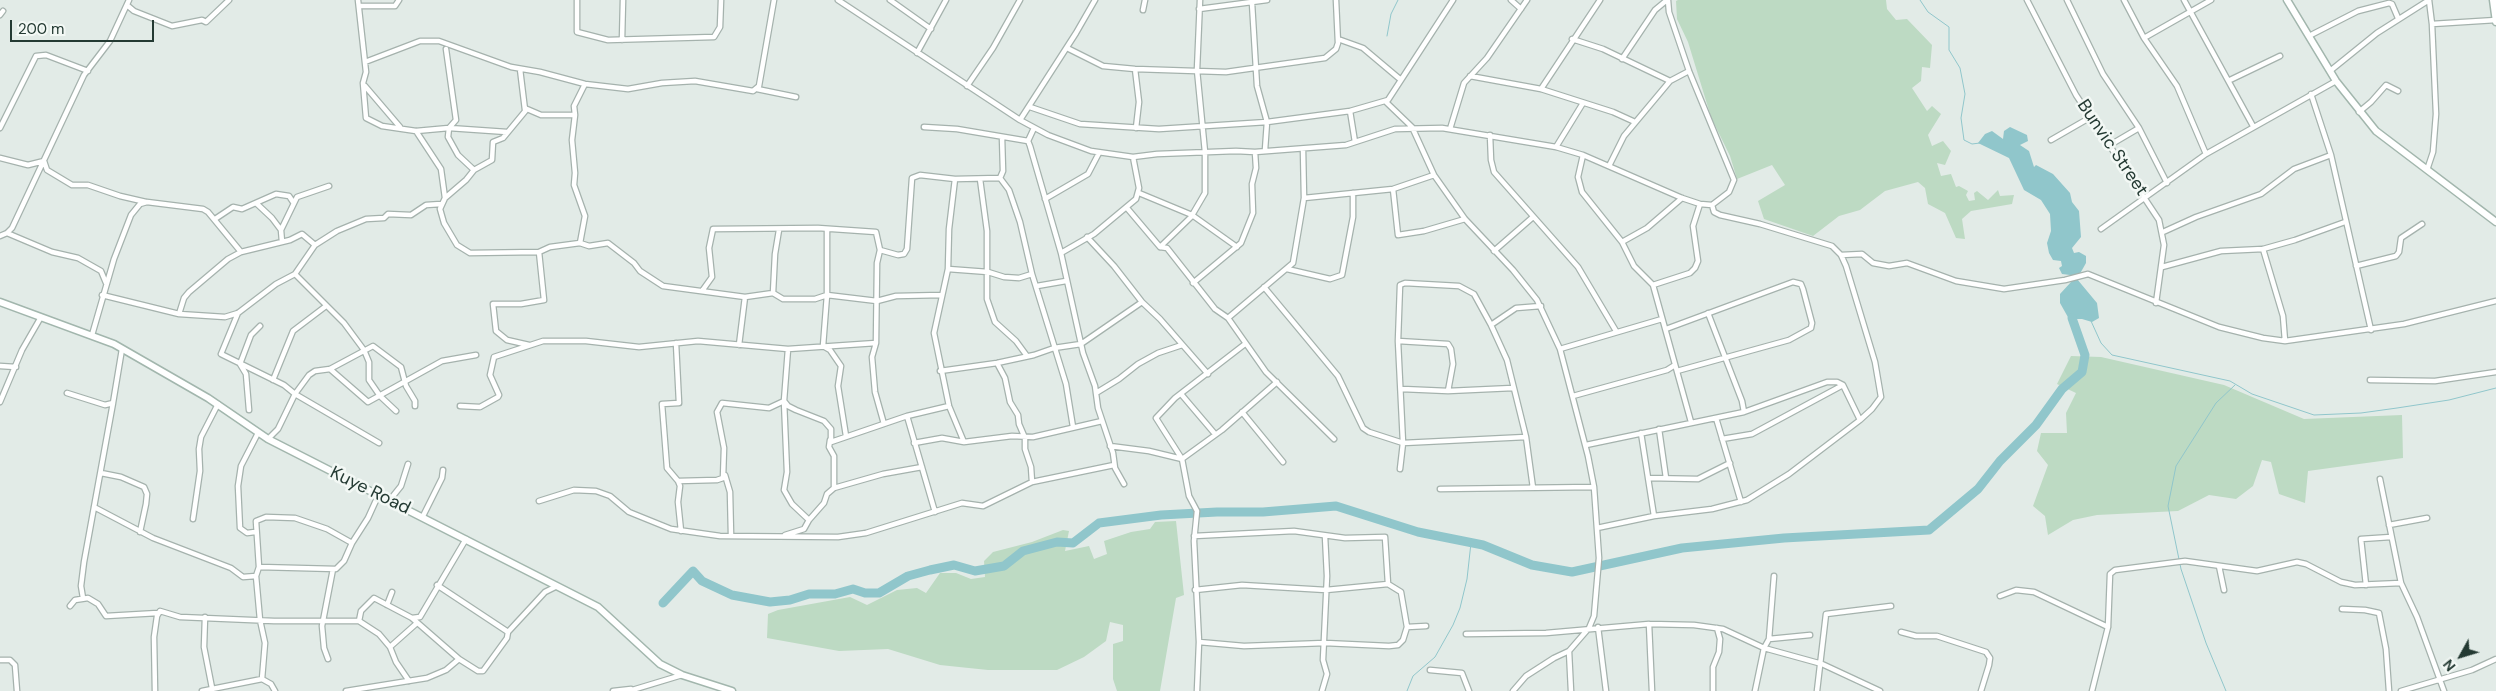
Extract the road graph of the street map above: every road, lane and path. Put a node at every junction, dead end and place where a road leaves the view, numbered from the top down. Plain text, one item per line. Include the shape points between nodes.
1 (129, 0) edge
2 (229, 0) edge
3 (358, 0) edge
4 (399, 0) edge
5 (578, 0) edge
6 (623, 0) edge
7 (721, 0) edge
8 (774, 0) edge
9 (838, 0) edge
10 (890, 0) edge
11 (946, 0) edge
12 (1020, 0) edge
13 (1095, 0) edge
14 (1145, 0) edge
15 (1200, 0) edge
16 (1266, 0) edge
17 (1336, 0) edge
18 (1453, 0) edge
19 (1511, 0) edge
20 (1527, 0) edge
21 (1600, 0) edge
22 (1668, 0) edge
23 (2027, 0) edge
24 (2067, 0) edge
25 (2124, 0) edge
26 (2184, 0) edge
27 (2211, 0) edge
28 (2287, 0) edge
29 (2428, 0) edge
30 (2493, 0) edge
31 (1252, 3) junction
32 (128, 6) junction
33 (359, 6) junction
34 (1199, 9) junction
35 (1521, 9) junction
36 (1143, 10) dead end
37 (2191, 12) junction
38 (2398, 18) junction
39 (2496, 21) edge
40 (2432, 24) junction
41 (931, 29) junction
42 (2309, 36) junction
43 (2144, 38) junction
44 (1338, 39) junction
45 (1572, 39) junction
46 (622, 40) junction
47 (448, 48) junction
48 (1067, 48) junction
49 (917, 53) junction
50 (2280, 56) dead end
51 (1622, 59) junction
52 (365, 62) junction
53 (1255, 66) junction
54 (520, 69) junction
55 (1135, 69) junction
56 (1197, 70) junction
57 (88, 71) junction
58 (1689, 71) junction
59 (2330, 71) junction
60 (1470, 76) junction
61 (1401, 80) junction
62 (2230, 80) junction
63 (2336, 81) junction
64 (1670, 82) junction
65 (363, 83) junction
66 (586, 84) junction
67 (968, 86) junction
68 (757, 89) junction
69 (1541, 89) junction
70 (2398, 91) dead end
71 (2311, 94) junction
72 (796, 97) dead end
73 (1386, 102) junction
74 (1583, 103) junction
75 (1030, 106) junction
76 (525, 110) junction
77 (1350, 111) junction
78 (2359, 112) junction
79 (0, 113) edge
80 (7, 113) junction
81 (576, 115) junction
82 (2091, 117) junction
83 (1020, 120) junction
84 (1267, 122) junction
85 (1635, 122) junction
86 (1202, 125) junction
87 (2253, 126) junction
88 (1412, 127) junction
89 (0, 128) edge
90 (400, 128) junction
91 (449, 128) junction
92 (924, 128) dead end
93 (1034, 128) junction
94 (1136, 128) junction
95 (1450, 128) junction
96 (2139, 128) junction
97 (416, 131) junction
98 (507, 132) junction
99 (1490, 135) junction
100 (1002, 137) junction
101 (1497, 137) junction
102 (2051, 140) dead end
103 (1028, 141) junction
104 (1355, 142) junction
105 (1490, 145) junction
106 (2110, 145) junction
107 (1556, 147) junction
108 (1302, 149) junction
109 (1265, 150) junction
110 (1205, 152) junction
111 (1255, 152) junction
112 (1100, 153) junction
113 (2206, 154) junction
114 (1583, 155) junction
115 (2331, 155) junction
116 (0, 158) edge
117 (1133, 158) junction
118 (44, 161) junction
119 (1609, 166) junction
120 (474, 170) junction
121 (2427, 170) junction
122 (1434, 176) junction
123 (955, 178) junction
124 (1000, 178) junction
125 (980, 179) junction
126 (2167, 183) junction
127 (329, 186) dead end
128 (1393, 188) junction
129 (1139, 193) junction
130 (1354, 193) junction
131 (445, 198) junction
132 (1304, 198) junction
133 (1682, 198) junction
134 (1045, 199) junction
135 (2146, 199) junction
136 (148, 202) junction
137 (293, 202) junction
138 (256, 203) junction
139 (441, 204) junction
140 (1700, 204) junction
141 (1712, 204) junction
142 (1127, 208) junction
143 (1192, 215) junction
144 (1534, 217) junction
145 (215, 219) junction
146 (1465, 219) junction
147 (2345, 222) junction
148 (2496, 222) edge
149 (2422, 224) dead end
150 (827, 229) junction
151 (2101, 229) dead end
152 (281, 230) junction
153 (779, 230) junction
154 (2163, 232) junction
155 (8, 233) junction
156 (0, 236) edge
157 (1087, 237) junction
158 (282, 242) junction
159 (1622, 242) junction
160 (580, 243) junction
161 (315, 245) junction
162 (1160, 247) junction
163 (1237, 247) junction
164 (2263, 249) junction
165 (880, 250) junction
166 (1494, 251) junction
167 (242, 252) junction
168 (539, 252) junction
169 (1061, 253) junction
170 (1841, 255) junction
171 (2356, 266) junction
172 (2162, 267) junction
173 (948, 269) junction
174 (1287, 270) junction
175 (988, 272) junction
176 (295, 274) junction
177 (1032, 274) junction
178 (1066, 281) junction
179 (107, 284) junction
180 (1193, 284) junction
181 (1653, 285) junction
182 (1037, 286) junction
183 (1264, 287) junction
184 (702, 291) junction
185 (773, 293) junction
186 (102, 295) junction
187 (828, 295) junction
188 (942, 295) junction
189 (745, 297) junction
190 (2496, 301) edge
191 (0, 302) edge
192 (877, 302) junction
193 (1142, 302) junction
194 (2156, 303) junction
195 (326, 306) junction
196 (1541, 306) junction
197 (1708, 313) junction
198 (179, 314) junction
199 (238, 314) junction
200 (41, 317) junction
201 (1228, 318) junction
202 (1662, 319) junction
203 (1491, 325) junction
204 (260, 326) dead end
205 (1666, 329) junction
206 (2371, 330) junction
207 (1616, 331) junction
208 (92, 335) junction
209 (1398, 341) junction
210 (2286, 341) junction
211 (676, 343) junction
212 (876, 343) junction
213 (1081, 344) junction
214 (1245, 344) junction
215 (528, 345) junction
216 (739, 345) junction
217 (1182, 345) junction
218 (823, 346) junction
219 (788, 348) junction
220 (1054, 348) junction
221 (122, 349) junction
222 (1560, 349) junction
223 (364, 350) junction
224 (476, 354) dead end
225 (1027, 356) junction
226 (1724, 356) junction
227 (996, 363) junction
228 (240, 364) junction
229 (1675, 365) junction
230 (0, 366) edge
231 (16, 367) junction
232 (330, 369) junction
233 (940, 371) junction
234 (1677, 371) junction
235 (2496, 372) edge
236 (1208, 374) junction
237 (273, 380) junction
238 (2370, 380) dead end
239 (1277, 382) junction
240 (404, 383) junction
241 (1843, 386) junction
242 (1513, 388) junction
243 (1402, 389) junction
244 (1448, 392) junction
245 (67, 393) dead end
246 (1096, 393) junction
247 (295, 394) junction
248 (1181, 394) junction
249 (380, 396) junction
250 (1573, 396) junction
251 (784, 401) junction
252 (0, 402) edge
253 (113, 403) junction
254 (218, 404) junction
255 (415, 406) dead end
256 (460, 406) dead end
257 (949, 406) junction
258 (250, 410) dead end
259 (396, 411) dead end
260 (1242, 412) junction
261 (1744, 412) junction
262 (907, 416) junction
263 (1716, 418) junction
264 (1860, 420) junction
265 (1102, 421) junction
266 (1691, 422) junction
267 (884, 424) junction
268 (1073, 427) junction
269 (831, 429) junction
270 (1659, 429) junction
271 (258, 433) junction
272 (1640, 433) junction
273 (1215, 434) junction
274 (846, 436) junction
275 (1526, 436) junction
276 (1025, 438) junction
277 (268, 439) junction
278 (1334, 439) dead end
279 (1722, 439) junction
280 (964, 442) junction
281 (379, 443) dead end
282 (1402, 443) junction
283 (914, 444) junction
284 (1586, 445) junction
285 (1110, 446) junction
286 (1182, 459) junction
287 (1284, 462) dead end
288 (1730, 463) junction
289 (408, 464) dead end
290 (1114, 465) junction
291 (922, 466) junction
292 (1400, 469) dead end
293 (443, 470) dead end
294 (101, 473) junction
295 (725, 474) junction
296 (1648, 478) junction
297 (1666, 478) junction
298 (2380, 479) dead end
299 (678, 481) junction
300 (1032, 482) junction
301 (1124, 484) dead end
302 (1594, 487) junction
303 (834, 488) junction
304 (1533, 488) junction
305 (1440, 489) dead end
306 (378, 496) junction
307 (539, 500) dead end
308 (390, 501) junction
309 (1741, 502) junction
310 (94, 507) junction
311 (935, 512) junction
312 (423, 516) junction
313 (1654, 516) junction
314 (2427, 518) dead end
315 (193, 519) dead end
316 (809, 520) junction
317 (2389, 525) junction
318 (1598, 528) junction
319 (681, 531) junction
320 (140, 532) junction
321 (255, 532) junction
322 (782, 535) junction
323 (731, 536) junction
324 (1194, 536) junction
325 (1325, 536) junction
326 (2391, 537) junction
327 (466, 539) junction
328 (352, 543) junction
329 (2219, 566) junction
330 (258, 567) junction
331 (333, 569) junction
332 (256, 576) junction
333 (1774, 576) dead end
334 (2401, 582) junction
335 (1388, 584) junction
336 (437, 585) junction
337 (2366, 585) junction
338 (557, 586) junction
339 (1196, 590) junction
340 (1326, 590) junction
341 (2224, 590) dead end
342 (392, 592) dead end
343 (2000, 596) dead end
344 (83, 598) junction
345 (387, 605) junction
346 (70, 606) dead end
347 (1891, 606) dead end
348 (2342, 610) dead end
349 (158, 613) junction
350 (205, 617) junction
351 (412, 618) junction
352 (260, 620) junction
353 (359, 621) junction
354 (324, 622) junction
355 (417, 623) junction
356 (1649, 624) junction
357 (1426, 626) dead end
358 (1407, 627) junction
359 (1598, 627) junction
360 (2108, 627) junction
361 (1589, 628) junction
362 (1717, 628) junction
363 (508, 632) junction
364 (1900, 632) dead end
365 (1466, 634) dead end
366 (1810, 635) dead end
367 (1769, 639) junction
368 (1199, 642) junction
369 (1325, 643) junction
370 (390, 647) junction
371 (1764, 648) junction
372 (1569, 651) junction
373 (328, 659) dead end
374 (459, 659) junction
375 (2496, 659) edge
376 (0, 660) edge
377 (1822, 664) junction
378 (1430, 670) dead end
379 (682, 675) junction
380 (262, 679) junction
381 (2440, 680) junction
382 (409, 681) junction
383 (212, 688) junction
384 (640, 688) junction
385 (1516, 690) edge
386 (17, 691) edge
387 (155, 691) edge
388 (202, 691) edge
389 (275, 691) edge
390 (346, 691) edge
391 (614, 691) edge
392 (628, 691) edge
393 (732, 691) edge
394 (1196, 691) edge
395 (1322, 691) edge
396 (1469, 691) edge
397 (1571, 691) edge
398 (1606, 691) edge
399 (1652, 691) edge
400 (1713, 691) edge
401 (1755, 691) edge
402 (1817, 691) edge
403 (1880, 691) edge
404 (1981, 691) edge
405 (2092, 691) edge
406 (2389, 691) edge
407 (2401, 691) edge
408 (2444, 691) edge

1 - 32 street
2 - 32 street via 206,22 202,20 177,26
3 - 33 street
4 - 33 street via 395,6
5 - 46 street via 576,29 579,34 603,40
6 - 46 street
7 - 46 street via 720,27 714,37
8 - 68 street
9 - 49 street
10 - 41 street
11 - 41 street
12 - 67 street
13 - 48 street
14 - 36 street
15 - 34 street
16 - 31 street
17 - 44 street
18 - 61 street
19 - 35 street
20 - 35 street
21 - 45 street
22 - 51 street via 1655,10
22 - 58 street
23 - 82 street, Bunvic Street via 2060,69
24 - 96 street via 2110,87
25 - 43 street
26 - 37 street
27 - 37 street
28 - 42 street
29 - 38 street
29 - 40 street
30 - 39 street
31 - 34 street
31 - 53 street
32 - 57 street via 110,42
33 - 52 street
34 - 56 street
35 - 60 street via 1487,58
37 - 43 street
37 - 62 street
38 - 42 street via 2389,3 2358,11
38 - 59 street
39 - 40 street
40 - 121 street via 2436,114 2433,152
41 - 49 street
42 - 59 street
43 - 113 street via 2177,86
44 - 53 street via 1336,49 1325,58
44 - 61 street via 1363,48
45 - 51 street
45 - 69 street
47 - 52 street via 439,41 420,41
47 - 54 street
47 - 91 street via 456,120
48 - 55 street via 1103,66
48 - 75 street
49 - 67 street
50 - 62 street
51 - 64 street
52 - 65 street
53 - 56 street via 1226,72
53 - 84 street
54 - 66 street
54 - 76 street
55 - 56 street
55 - 94 street via 1139,102
56 - 86 street
57 - 80 street via 46,55 36,56
57 - 118 street
58 - 64 street
58 - 141 street via 1734,180 1729,192
59 - 63 street
60 - 69 street
60 - 95 street via 1460,91
61 - 73 street
62 - 87 street
63 - 71 street
63 - 78 street
64 - 85 street
65 - 90 street
65 - 90 street via 366,118 382,126
66 - 68 street via 628,89 695,82 749,91
66 - 81 street via 574,106
67 - 83 street
68 - 72 street
69 - 74 street
70 - 78 street via 2386,86
71 - 87 street
71 - 115 street
73 - 77 street
73 - 88 street
74 - 85 street
74 - 107 street
75 - 83 street
75 - 94 street via 1080,124
76 - 81 street via 529,108 541,115
76 - 98 street
77 - 84 street
77 - 104 street
78 - 121 street via 2392,145
79 - 80 street
80 - 89 street
81 - 160 street via 572,140 574,185 586,216
82 - 102 street
82 - 106 street, Bunvic Street
83 - 93 street
84 - 86 street
84 - 109 street
85 - 119 street
86 - 94 street
86 - 110 street
87 - 113 street
88 - 95 street
88 - 104 street
88 - 122 street
90 - 97 street
91 - 97 street
91 - 98 street
91 - 120 street via 451,146
92 - 100 street via 957,128
93 - 103 street
93 - 112 street via 1070,145
95 - 99 street
96 - 106 street
96 - 126 street
97 - 131 street via 441,169
98 - 120 street via 503,138 493,142 492,160
99 - 101 street
99 - 105 street
100 - 103 street
100 - 124 street via 1003,171
101 - 105 street
101 - 107 street
103 - 134 street
104 - 108 street
105 - 144 street via 1494,172
106 - 135 street, Bunvic Street
107 - 114 street
108 - 109 street
108 - 132 street
109 - 111 street
110 - 111 street
110 - 117 street
110 - 143 street via 1205,193
111 - 163 street via 1252,213
112 - 117 street
112 - 134 street via 1088,174
113 - 126 street
114 - 119 street
114 - 159 street via 1578,177 1582,192
115 - 147 street
115 - 154 street via 2294,169 2261,194
116 - 118 street via 28,165
117 - 129 street
118 - 136 street via 47,170 72,185 88,185
118 - 155 street
119 - 133 street
120 - 131 street
121 - 148 street
122 - 128 street
122 - 146 street
123 - 125 street
123 - 165 street via 912,178 907,249 898,255
123 - 173 street
124 - 125 street
124 - 177 street via 1013,200
125 - 175 street via 987,231
126 - 135 street
127 - 137 street via 302,194
128 - 130 street
128 - 146 street via 1398,235
129 - 142 street
129 - 143 street
130 - 132 street
130 - 174 street via 1342,275 1330,279
131 - 139 street
132 - 174 street via 1293,263
133 - 140 street
133 - 159 street via 1647,228
134 - 169 street
135 - 151 street
135 - 154 street, Bunvic Street via 2160,220
136 - 145 street via 203,209
136 - 179 street via 140,204 131,215
137 - 138 street via 289,196 276,194
137 - 152 street
138 - 145 street via 242,209 233,207
138 - 152 street
139 - 161 street via 426,205 411,215 388,214 384,218 366,219
139 - 168 street via 444,223 457,245 470,253
140 - 141 street
140 - 181 street via 1693,226 1698,261 1695,268 1690,273
141 - 170 street via 1714,212 1720,216 1760,224 1832,246
142 - 157 street
142 - 162 street
143 - 162 street
143 - 163 street
144 - 166 street
144 - 207 street via 1578,267
145 - 167 street
146 - 166 street
147 - 164 street
147 - 171 street
149 - 171 street via 2401,238 2398,254
150 - 153 street
150 - 165 street via 874,231 878,234
150 - 187 street
152 - 158 street
153 - 184 street via 713,229 709,248 712,277
153 - 185 street
154 - 172 street, Bunvic Street
155 - 156 street
155 - 179 street via 52,252 78,258 101,271
157 - 169 street
157 - 193 street
158 - 161 street via 302,234
158 - 167 street
159 - 181 street via 1634,266
160 - 168 street via 550,247
160 - 184 street via 590,246 608,243 663,286
161 - 176 street
162 - 180 street via 1167,248
163 - 180 street
164 - 172 street via 2221,251
164 - 210 street via 2279,301
165 - 192 street
166 - 196 street
167 - 198 street via 228,259 189,292
168 - 215 street via 544,300 493,304 496,331 507,340
169 - 178 street
170 - 194 street via 1862,254 1873,263 1889,266 1907,263 1956,281 2004,289 2088,274
170 - 264 street via 1881,383 1878,403
171 - 206 street
172 - 194 street, Bunvic Street
173 - 175 street
173 - 188 street
174 - 183 street
175 - 177 street via 1018,278
175 - 225 street via 987,299 995,322
176 - 195 street
176 - 199 street
177 - 182 street
178 - 182 street
178 - 213 street
179 - 186 street
180 - 201 street via 1215,309
181 - 202 street
182 - 220 street
183 - 201 street
183 - 282 street via 1338,376 1363,428
184 - 189 street
185 - 187 street via 783,299 815,299
185 - 189 street
186 - 198 street
186 - 208 street
187 - 192 street
187 - 218 street
188 - 192 street via 896,296
188 - 233 street via 934,333
189 - 216 street
190 - 206 street
191 - 200 street, Kuye Road
192 - 212 street
193 - 213 street
193 - 217 street
194 - 210 street via 2235,332
195 - 223 street via 344,323
195 - 237 street via 293,331
196 - 203 street via 1516,308
196 - 222 street
197 - 205 street
197 - 226 street
197 - 226 street via 1793,282 1801,284 1804,289 1811,328 1789,340
198 - 199 street via 226,317
199 - 228 street via 221,354
200 - 208 street, Kuye Road
200 - 231 street
201 - 214 street
202 - 205 street
202 - 207 street
203 - 209 street via 1468,289 1405,283 1398,290
203 - 242 street via 1507,360
204 - 228 street via 251,335
205 - 229 street
206 - 210 street
207 - 222 street
208 - 221 street, Kuye Road
209 - 243 street
209 - 244 street via 1448,344 1453,364
211 - 215 street via 632,347 552,340
211 - 216 street via 698,341
211 - 299 street via 679,403 662,404 667,468
212 - 218 street
212 - 267 street via 872,367
213 - 220 street
213 - 246 street
214 - 236 street
214 - 239 street
215 - 256 street via 492,360 491,380 499,395 495,399 475,408
216 - 219 street
217 - 236 street
217 - 246 street via 1138,364
218 - 219 street
218 - 274 street via 830,350 841,366 838,386
219 - 251 street
220 - 225 street
220 - 268 street via 1066,384
221 - 253 street
221 - 254 street, Kuye Road
222 - 250 street
223 - 232 street
223 - 240 street via 373,346 401,367
223 - 249 street via 369,362 369,380
224 - 240 street via 442,361
225 - 227 street
226 - 234 street
226 - 261 street
227 - 233 street
227 - 276 street via 1005,378 1008,397
228 - 237 street
228 - 258 street via 246,374
229 - 234 street
229 - 250 street
230 - 231 street
231 - 252 street
232 - 247 street via 309,375
232 - 249 street via 368,402
233 - 257 street
234 - 266 street
235 - 238 street via 2435,382
236 - 248 street
237 - 247 street
239 - 260 street
239 - 278 street
240 - 249 street
240 - 255 street
241 - 261 street via 1827,382
241 - 264 street
241 - 279 street via 1752,434
242 - 244 street
242 - 275 street
243 - 244 street
243 - 282 street
245 - 253 street via 105,405
246 - 265 street
247 - 277 street via 278,429
247 - 281 street
248 - 273 street
248 - 286 street via 1156,418
249 - 259 street
250 - 284 street
251 - 269 street via 796,410 821,419
251 - 295 street via 769,408 731,402 720,404 718,412
251 - 316 street via 784,490 792,504
253 - 294 street
254 - 271 street, Kuye Road
254 - 315 street via 198,449 200,471
257 - 262 street
257 - 280 street
260 - 273 street
260 - 287 street
261 - 263 street
262 - 267 street
262 - 283 street
263 - 266 street
263 - 279 street
264 - 309 street via 1789,474
265 - 268 street
265 - 285 street
266 - 270 street
267 - 274 street
268 - 276 street
269 - 274 street via 830,442
269 - 303 street via 829,447 834,456
270 - 272 street
270 - 297 street
271 - 277 street, Kuye Road
271 - 321 street via 241,466 238,497 240,528 247,533
272 - 284 street
272 - 296 street
273 - 286 street
275 - 282 street
275 - 304 street
276 - 280 street via 1012,436
276 - 300 street
277 - 306 street, Kuye Road
279 - 288 street
280 - 283 street via 942,438
282 - 292 street
283 - 291 street
284 - 302 street
285 - 286 street
285 - 290 street
286 - 324 street via 1190,496 1197,511
288 - 297 street via 1698,479
288 - 309 street
289 - 308 street via 401,486
290 - 300 street
290 - 301 street
291 - 303 street
291 - 311 street
293 - 312 street
294 - 310 street
294 - 320 street via 144,487 146,504
295 - 299 street via 720,480
295 - 323 street via 730,492
296 - 297 street
296 - 313 street
298 - 317 street
299 - 319 street
300 - 311 street via 983,506 968,502
302 - 304 street
302 - 318 street
303 - 316 street
304 - 305 street
306 - 308 street, Kuye Road
306 - 328 street
307 - 319 street via 574,490 596,490 610,496 629,512
308 - 312 street, Kuye Road
309 - 313 street via 1712,510
310 - 320 street
310 - 344 street via 82,579
311 - 322 street via 866,533 809,538
312 - 327 street, Kuye Road
313 - 318 street
314 - 317 street
316 - 322 street via 804,529
317 - 326 street
318 - 361 street via 1599,578 1594,616
319 - 323 street
320 - 332 street via 230,568 243,577
321 - 328 street via 257,519 291,518 321,526
321 - 330 street
322 - 323 street
324 - 325 street via 1294,531
324 - 339 street
325 - 335 street via 1385,537
325 - 340 street
326 - 334 street
326 - 337 street via 2361,539
327 - 336 street
327 - 338 street, Kuye Road
328 - 331 street via 341,565
329 - 337 street via 2258,571 2296,562 2341,582
329 - 341 street
329 - 360 street via 2185,561 2115,570 2110,574
330 - 331 street
330 - 332 street
331 - 354 street
332 - 352 street
333 - 367 street
334 - 337 street
334 - 381 street
335 - 340 street
335 - 358 street via 1401,592
336 - 351 street via 420,617
336 - 363 street
338 - 363 street via 545,592
338 - 379 street, Kuye Road via 598,607 655,660
339 - 340 street via 1256,584
339 - 368 street
340 - 369 street
342 - 345 street
343 - 360 street via 2016,590 2034,592
344 - 346 street
344 - 349 street via 92,599 106,616
345 - 351 street
345 - 353 street via 374,598 361,611
347 - 377 street via 1826,614
348 - 406 street via 2379,613
349 - 350 street
349 - 387 street via 154,637
350 - 352 street
350 - 383 street via 204,648
351 - 355 street
352 - 354 street
352 - 380 street via 265,644
353 - 354 street
353 - 370 street via 379,634
354 - 373 street via 323,642
355 - 370 street
355 - 374 street
356 - 359 street
356 - 362 street
356 - 399 street
357 - 358 street
358 - 369 street via 1398,645
359 - 361 street
359 - 398 street
360 - 405 street
361 - 365 street via 1546,633
361 - 372 street
362 - 371 street
362 - 400 street via 1720,639 1713,667
363 - 374 street via 483,671
364 - 404 street via 1937,636 1986,652 1990,658 1989,666
366 - 367 street
367 - 371 street
368 - 369 street via 1244,646
368 - 394 street
369 - 395 street via 1323,660 1326,674
370 - 382 street
371 - 377 street
371 - 401 street
372 - 385 street via 1526,676
372 - 397 street
374 - 382 street via 439,674
375 - 381 street
376 - 386 street via 10,660 15,665
377 - 402 street
377 - 403 street
378 - 396 street via 1462,674
379 - 384 street
379 - 393 street, Kuye Road
380 - 383 street
380 - 389 street
381 - 407 street
381 - 408 street
382 - 390 street
383 - 388 street
384 - 391 street
384 - 392 street

